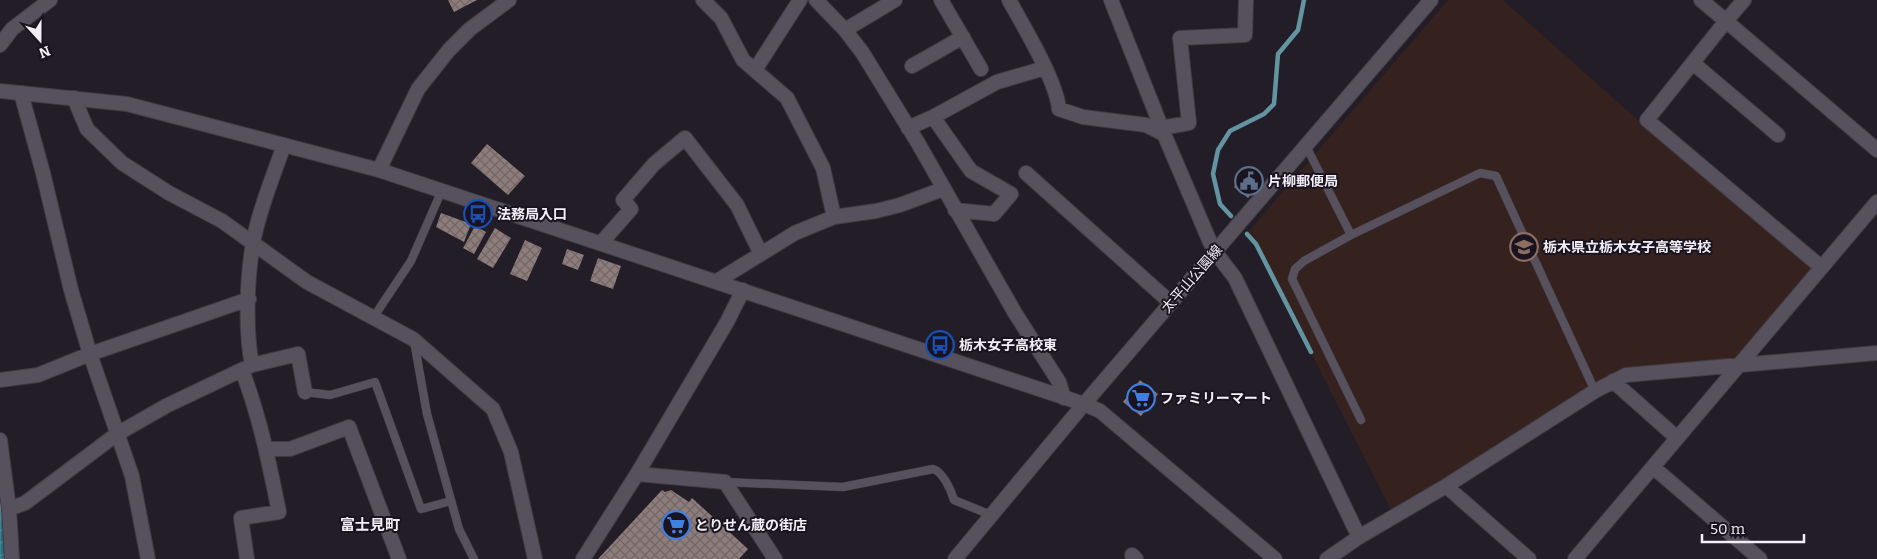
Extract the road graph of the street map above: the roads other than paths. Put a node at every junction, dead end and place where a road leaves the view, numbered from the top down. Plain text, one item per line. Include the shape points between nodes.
1 (50, 0) edge
2 (509, 0) edge
3 (703, 0) edge
4 (800, 0) edge
5 (816, 0) edge
6 (895, 0) edge
7 (941, 0) edge
8 (1009, 0) edge
9 (1111, 0) edge
10 (1246, 0) edge
11 (1432, 0) edge
12 (1701, 0) edge
13 (1744, 0) edge
14 (1726, 21) junction
15 (845, 30) junction
16 (963, 37) junction
17 (0, 45) edge
18 (1693, 63) junction
19 (912, 66) dead end
20 (1045, 68) junction
21 (981, 69) dead end
22 (755, 70) junction
23 (0, 91) edge
24 (21, 93) junction
25 (74, 98) junction
26 (934, 117) junction
27 (908, 128) junction
28 (1163, 131) junction
29 (1778, 135) dead end
30 (284, 145) junction
31 (1306, 146) junction
32 (1877, 150) edge
33 (379, 170) junction
34 (1026, 173) dead end
35 (943, 189) junction
36 (442, 190) junction
37 (1877, 202) edge
38 (955, 210) junction
39 (834, 217) junction
40 (1351, 235) junction
41 (254, 243) junction
42 (601, 243) junction
43 (1216, 253) junction
44 (761, 254) junction
45 (1820, 267) junction
46 (717, 282) junction
47 (743, 290) junction
48 (249, 299) junction
49 (1171, 303) junction
50 (374, 318) junction
51 (413, 339) junction
52 (90, 354) junction
53 (1877, 354) edge
54 (1741, 364) junction
55 (247, 367) junction
56 (0, 380) edge
57 (1613, 381) junction
58 (1596, 390) junction
59 (305, 392) joint
60 (1064, 398) junction
61 (1084, 404) junction
62 (1361, 420) dead end
63 (117, 434) junction
64 (1677, 438) junction
65 (0, 440) edge
66 (267, 449) junction
67 (1653, 468) junction
68 (637, 474) junction
69 (725, 482) junction
70 (1446, 486) junction
71 (451, 501) junction
72 (9, 509) junction
73 (992, 515) junction
74 (1359, 536) junction
75 (12, 559) edge
76 (148, 559) edge
77 (247, 559) edge
78 (399, 559) edge
79 (474, 559) edge
80 (535, 559) edge
81 (583, 559) edge
82 (774, 559) edge
83 (954, 559) edge
84 (1275, 559) edge
85 (1327, 559) edge
86 (1529, 559) edge
87 (1575, 559) edge
88 (1760, 559) edge

1 - 17 street via 12,29
2 - 33 street via 470,29 418,89
3 - 22 street via 721,18 743,60
4 - 22 street
5 - 15 street
6 - 15 street
7 - 16 street
8 - 20 street
9 - 28 street
10 - 28 street via 1245,35 1180,38 1189,123
11 - 31 street, 太平山公園線
12 - 14 street
13 - 14 street
14 - 18 street
14 - 32 street
15 - 27 street
16 - 19 street
16 - 21 street
18 - 29 street
18 - 45 street via 1647,120
20 - 26 street via 998,82
20 - 28 street via 1059,108 1083,117
22 - 39 street via 787,98 799,119 823,168
23 - 24 street
24 - 25 street
24 - 52 street via 70,290
25 - 30 street via 127,104
25 - 41 street via 87,129 122,164
26 - 27 street
26 - 38 street via 971,171 1011,194 994,214
27 - 35 street
28 - 43 street
30 - 33 street
30 - 41 street
31 - 40 lane
31 - 43 street, 太平山公園線
33 - 36 street
34 - 49 street
35 - 38 street
35 - 39 street via 876,212
36 - 42 street
36 - 50 lane via 411,260
37 - 45 street
38 - 60 street via 1059,382
39 - 44 street via 795,233
40 - 58 lane via 1480,173 1496,176
40 - 62 lane via 1304,261 1295,268 1292,279
41 - 48 street
41 - 50 street via 307,282
42 - 44 street via 631,209 623,200 654,164 685,138 737,205
42 - 46 street
43 - 49 street, 太平山公園線
43 - 74 street via 1235,278
44 - 46 street
45 - 54 street
46 - 47 street
47 - 60 street
47 - 68 street
48 - 52 street
48 - 55 street
49 - 61 street, 太平山公園線
50 - 51 street
51 - 71 lane via 427,414
51 - 80 street via 493,409 511,452
52 - 56 street via 38,375
52 - 63 street
53 - 54 street
54 - 57 street via 1626,375
54 - 64 street
55 - 59 street via 298,354
55 - 63 street
55 - 66 street
57 - 58 street
57 - 64 street
58 - 70 street
59 - 71 lane via 330,395 375,382 422,510
60 - 61 street
61 - 73 street, 太平山公園線
61 - 84 street via 1100,411
63 - 72 street via 25,504
63 - 76 street via 132,476
64 - 67 street
65 - 72 street
66 - 77 street via 279,512 241,518
66 - 78 street via 290,449 349,427
67 - 87 street
67 - 88 street
68 - 69 street
68 - 81 street
69 - 73 lane via 843,487 933,469 938,470 954,500
69 - 82 street
70 - 74 street
70 - 86 street
71 - 79 lane via 459,529
72 - 75 street
73 - 83 street, 太平山公園線
74 - 85 street

